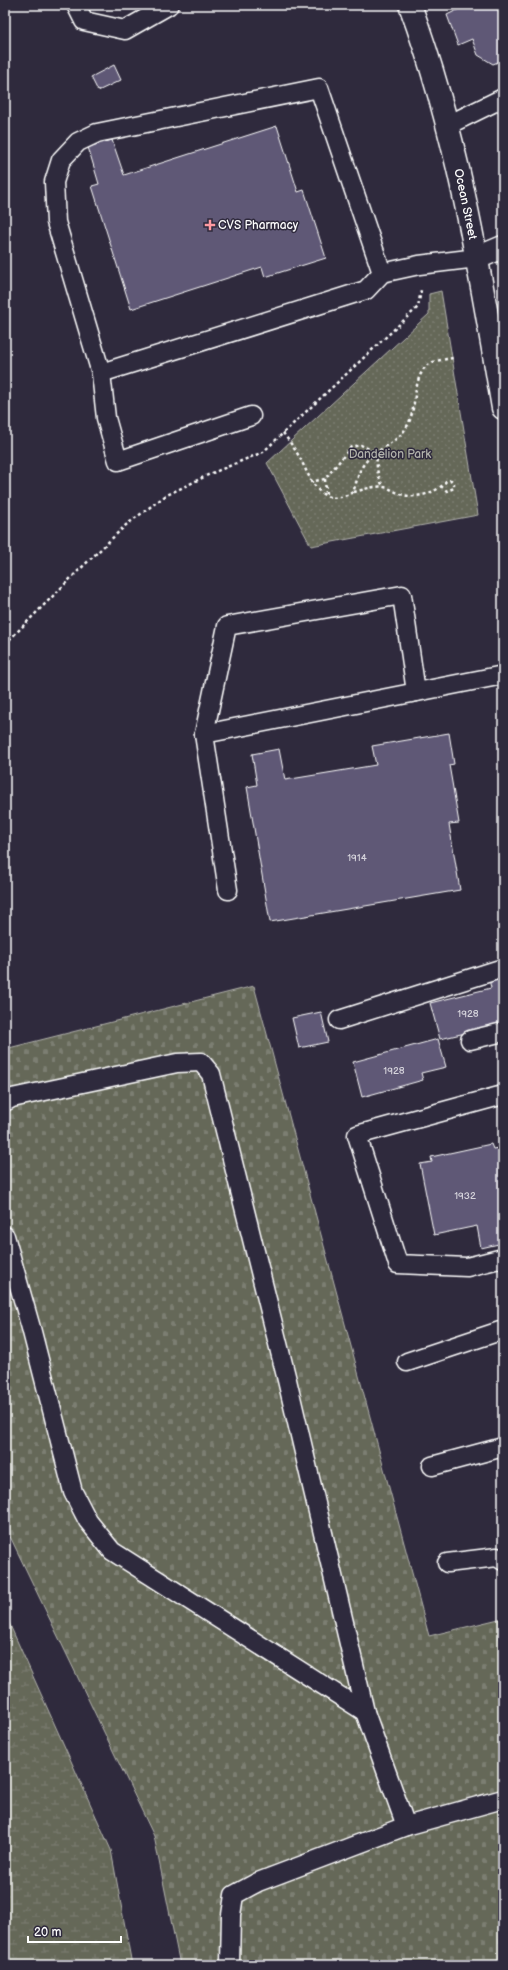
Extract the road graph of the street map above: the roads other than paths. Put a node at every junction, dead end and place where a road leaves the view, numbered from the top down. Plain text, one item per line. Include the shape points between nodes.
1 (76, 5) edge
2 (169, 5) edge
3 (410, 5) edge
4 (503, 98) edge
5 (448, 124) junction
6 (503, 247) edge
7 (477, 258) junction
8 (503, 263) edge
9 (382, 273) junction
10 (101, 373) junction
11 (503, 408) edge
12 (251, 416) dead end
13 (503, 675) edge
14 (416, 692) junction
15 (204, 734) junction
16 (228, 890) dead end
17 (503, 968) edge
18 (339, 1020) dead end
19 (503, 1032) edge
20 (470, 1040) dead end
21 (503, 1095) edge
22 (5, 1102) edge
23 (5, 1236) edge
24 (503, 1258) edge
25 (503, 1330) edge
26 (407, 1362) dead end
27 (503, 1447) edge
28 (432, 1466) dead end
29 (503, 1561) edge
30 (447, 1563) dead end
31 (365, 1712) junction
32 (503, 1799) edge
33 (406, 1826) junction
34 (230, 1965) edge

1 - 2 lane via 84,21 125,30
3 - 5 main road, Ocean Street via 424,41
4 - 5 lane
5 - 7 main road, Ocean Street
6 - 7 main road
7 - 8 main road
7 - 9 lane
7 - 11 main road, Ocean Street
9 - 10 lane via 366,290
9 - 10 lane via 319,88 97,133 78,142 61,160 54,182 56,222
10 - 12 lane via 106,418 118,461
13 - 14 lane
14 - 15 lane
14 - 15 lane via 402,595 227,626
15 - 16 lane
17 - 18 lane
19 - 20 lane
21 - 24 lane via 357,1135 398,1264 467,1267
22 - 31 lane via 12,1098 177,1063 201,1062 211,1074 287,1380
23 - 31 lane via 73,1492 88,1521 112,1551
25 - 26 lane
27 - 28 lane
29 - 30 lane via 497,1557
31 - 33 lane
32 - 33 lane
33 - 34 lane via 258,1882 234,1895

